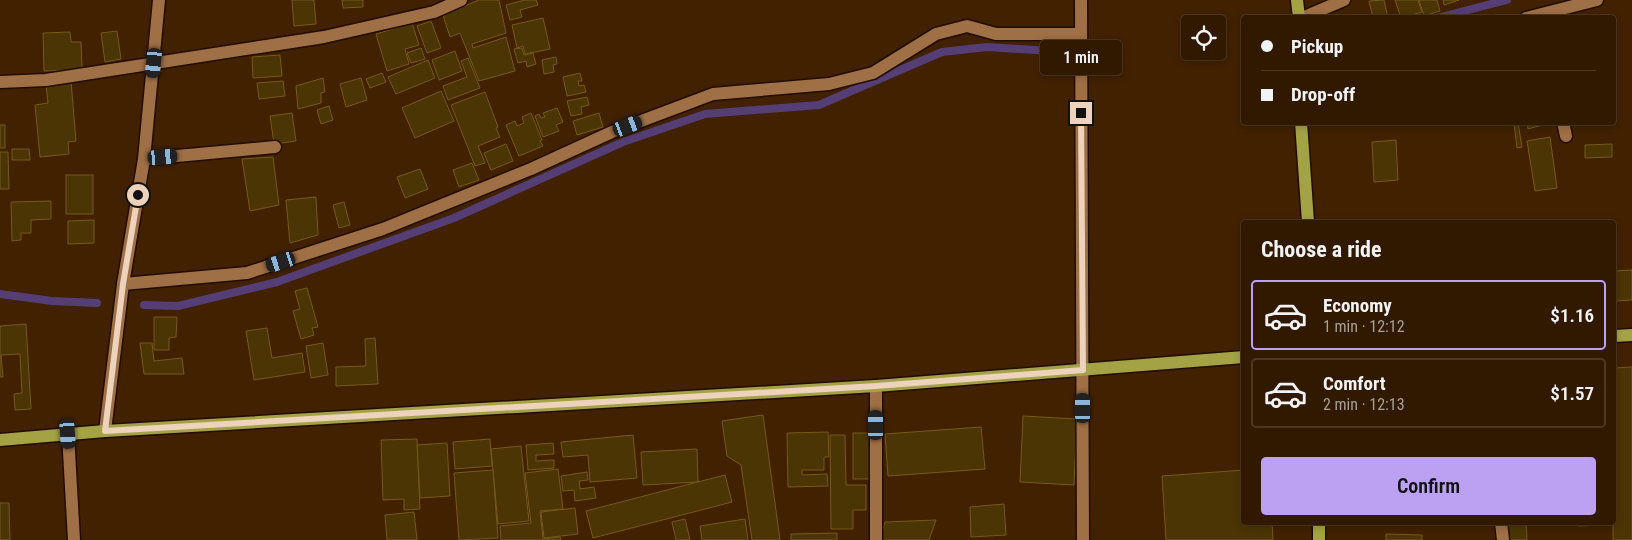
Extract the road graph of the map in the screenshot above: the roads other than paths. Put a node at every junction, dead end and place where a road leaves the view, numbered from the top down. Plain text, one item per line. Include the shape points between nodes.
1 (159, 0) edge
2 (461, 0) edge
3 (1081, 0) edge
4 (1297, 0) edge
5 (1344, 0) edge
6 (1596, 0) edge
7 (1300, 15) edge
8 (1307, 15) edge
9 (1540, 15) edge
10 (1081, 34) junction
11 (154, 63) junction
12 (0, 82) edge
13 (1301, 125) edge
14 (1564, 125) edge
15 (1566, 136) dead end
16 (276, 147) dead end
17 (144, 159) junction
18 (1308, 220) edge
19 (123, 284) junction
20 (1632, 335) edge
21 (1616, 336) edge
22 (1241, 357) edge
23 (1083, 370) junction
24 (876, 386) junction
25 (105, 431) junction
26 (68, 434) junction
27 (0, 440) edge
28 (1319, 525) edge
29 (1501, 525) edge
30 (74, 540) edge
31 (876, 540) edge
32 (1083, 540) edge
33 (1319, 540) edge
34 (1503, 540) edge

1 - 11 street
2 - 11 street via 434,12 324,37
3 - 10 street
4 - 7 main road
5 - 8 street
6 - 9 street
10 - 19 street via 996,34 967,26 936,34 873,73 829,84 713,94 612,132 383,229 246,273
10 - 23 street
11 - 12 street via 46,80
11 - 17 street
13 - 18 main road
14 - 15 street
16 - 17 street
17 - 19 street
19 - 25 street
20 - 21 main road
22 - 23 main road
23 - 24 main road
23 - 32 street
24 - 25 main road
24 - 31 street
25 - 26 main road
26 - 27 main road
26 - 30 street
28 - 33 main road
29 - 34 street

